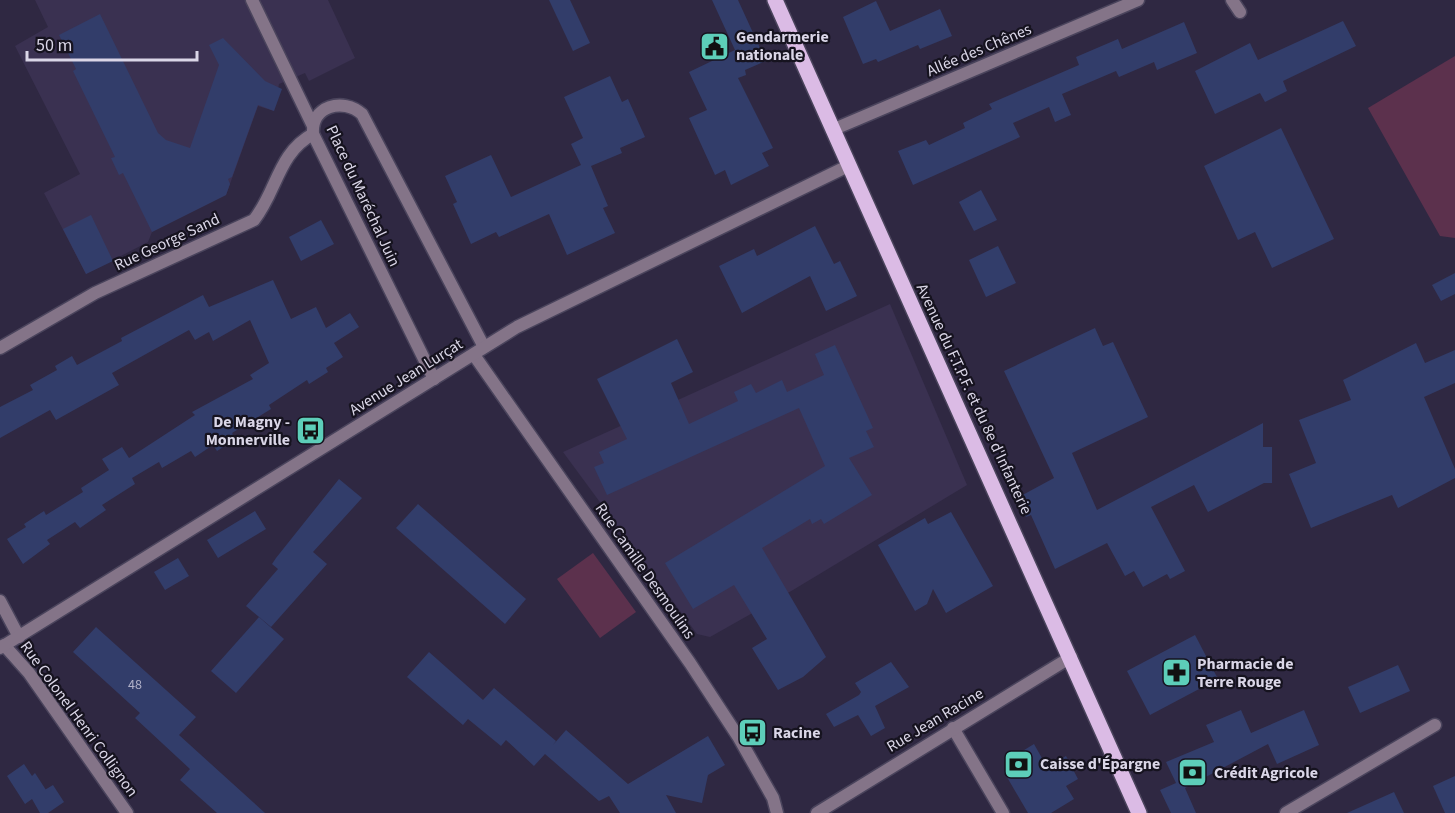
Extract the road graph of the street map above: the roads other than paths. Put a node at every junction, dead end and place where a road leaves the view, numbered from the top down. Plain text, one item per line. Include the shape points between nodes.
1 (252, 0) edge
2 (775, 0) edge
3 (1138, 0) edge
4 (1232, 0) edge
5 (1240, 12) dead end
6 (312, 129) junction
7 (832, 130) junction
8 (848, 166) junction
9 (484, 346) junction
10 (0, 348) edge
11 (474, 355) junction
12 (434, 379) junction
13 (0, 601) edge
14 (19, 637) junction
15 (2, 646) edge
16 (1071, 657) junction
17 (1435, 725) dead end
18 (953, 728) junction
19 (127, 813) edge
20 (777, 813) edge
21 (817, 813) edge
22 (1004, 813) edge
23 (1139, 813) edge
24 (1286, 813) edge

1 - 6 street
2 - 7 main road, Avenue du F.T.P.F. et du 8e d'Infanterie
3 - 7 street, Allée des Chênes
4 - 5 street
6 - 9 street, Place du Maréchal Juin via 317,115 341,104 353,106 362,114
6 - 10 street, Rue George Sand via 291,149 264,208 254,220 95,293
6 - 12 street, Place du Maréchal Juin
7 - 8 main road, Avenue du F.T.P.F. et du 8e d'Infanterie
8 - 9 street, Avenue Jean Lurçat
8 - 16 main road, Avenue du F.T.P.F. et du 8e d'Infanterie
9 - 11 street, Avenue Jean Lurçat
11 - 12 street, Avenue Jean Lurçat
11 - 20 street, Rue Camille Desmoulins via 690,663 739,738 773,798
12 - 14 street, Avenue Jean Lurçat
13 - 14 street
14 - 15 street, Avenue Jean Lurçat
15 - 19 street, Rue Colonel Henri Collignon via 29,673
16 - 18 street, Rue Jean Racine
16 - 23 main road, Avenue du F.T.P.F. et du 8e d'Infanterie
17 - 24 street
18 - 21 street, Rue Jean Racine
18 - 22 street

